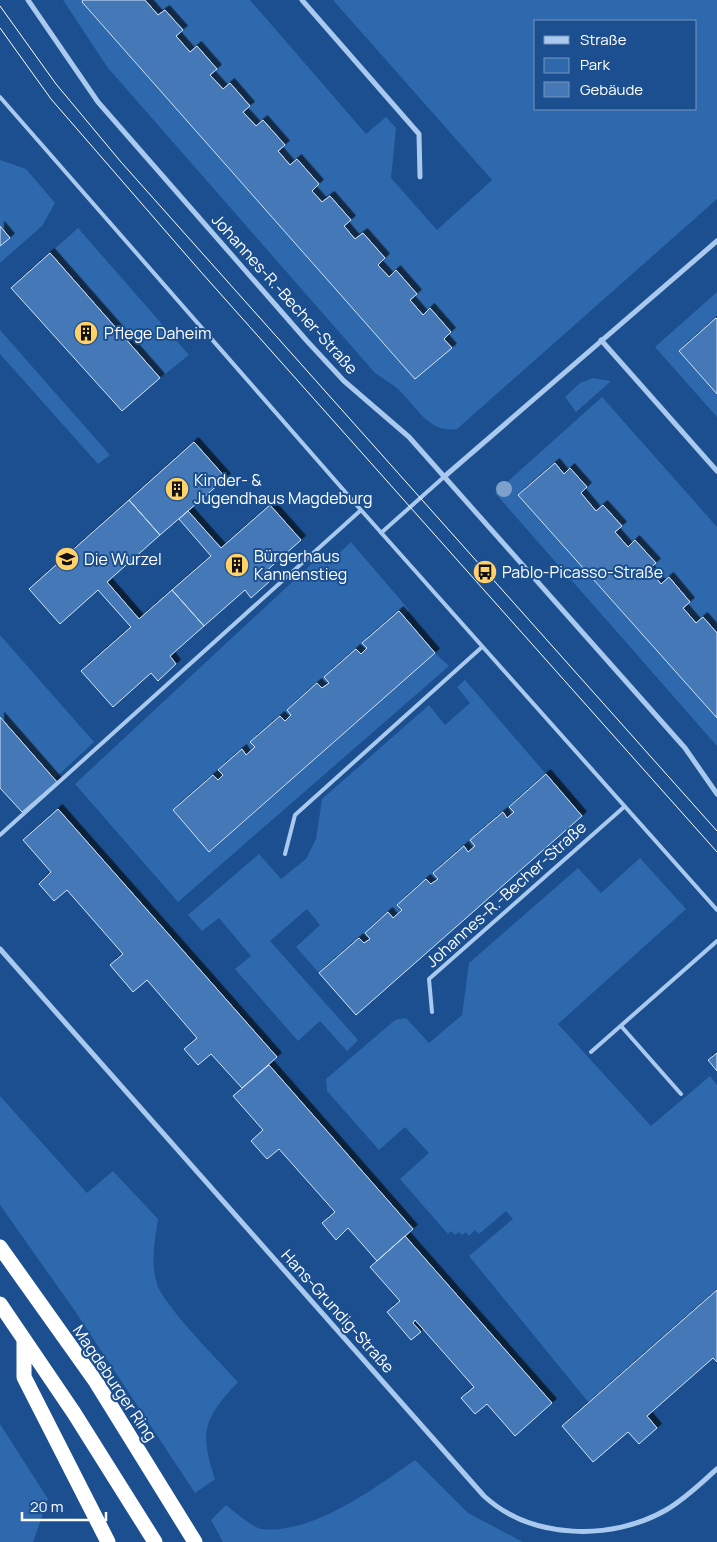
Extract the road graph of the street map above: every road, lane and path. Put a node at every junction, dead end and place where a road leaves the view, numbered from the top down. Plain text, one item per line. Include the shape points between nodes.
1 (28, 0) edge
2 (302, 0) edge
3 (0, 97) edge
4 (420, 177) dead end
5 (717, 241) edge
6 (601, 340) junction
7 (717, 471) edge
8 (445, 476) junction
9 (361, 510) junction
10 (381, 533) junction
11 (482, 647) junction
12 (717, 794) edge
13 (624, 807) junction
14 (0, 835) edge
15 (284, 854) dead end
16 (717, 910) edge
17 (717, 940) edge
18 (0, 949) edge
19 (432, 1012) dead end
20 (621, 1026) junction
21 (591, 1052) dead end
22 (681, 1094) dead end
23 (0, 1247) edge
24 (0, 1304) edge
25 (24, 1339) junction
26 (717, 1469) edge
27 (108, 1542) edge
28 (155, 1542) edge
29 (195, 1542) edge

1 - 8 street, Johannes-R.-Becher-Straße via 104,109 332,368 396,424
2 - 4 street via 419,134
3 - 9 lane
5 - 6 street
6 - 7 street
6 - 8 street
8 - 10 lane
8 - 12 street, Johannes-R.-Becher-Straße via 685,748
9 - 10 lane
9 - 14 lane
10 - 11 lane
11 - 13 lane
11 - 15 lane via 295,815
13 - 16 lane
13 - 19 lane, Johannes-R.-Becher-Straße via 429,979
17 - 20 lane
18 - 26 street, Hans-Grundig-Straße via 495,1506 557,1529 592,1532 616,1529 667,1509
20 - 21 lane
20 - 22 lane
23 - 29 highway, Magdeburger Ring via 96,1382
24 - 25 highway
25 - 27 highway via 24,1377
25 - 28 highway

